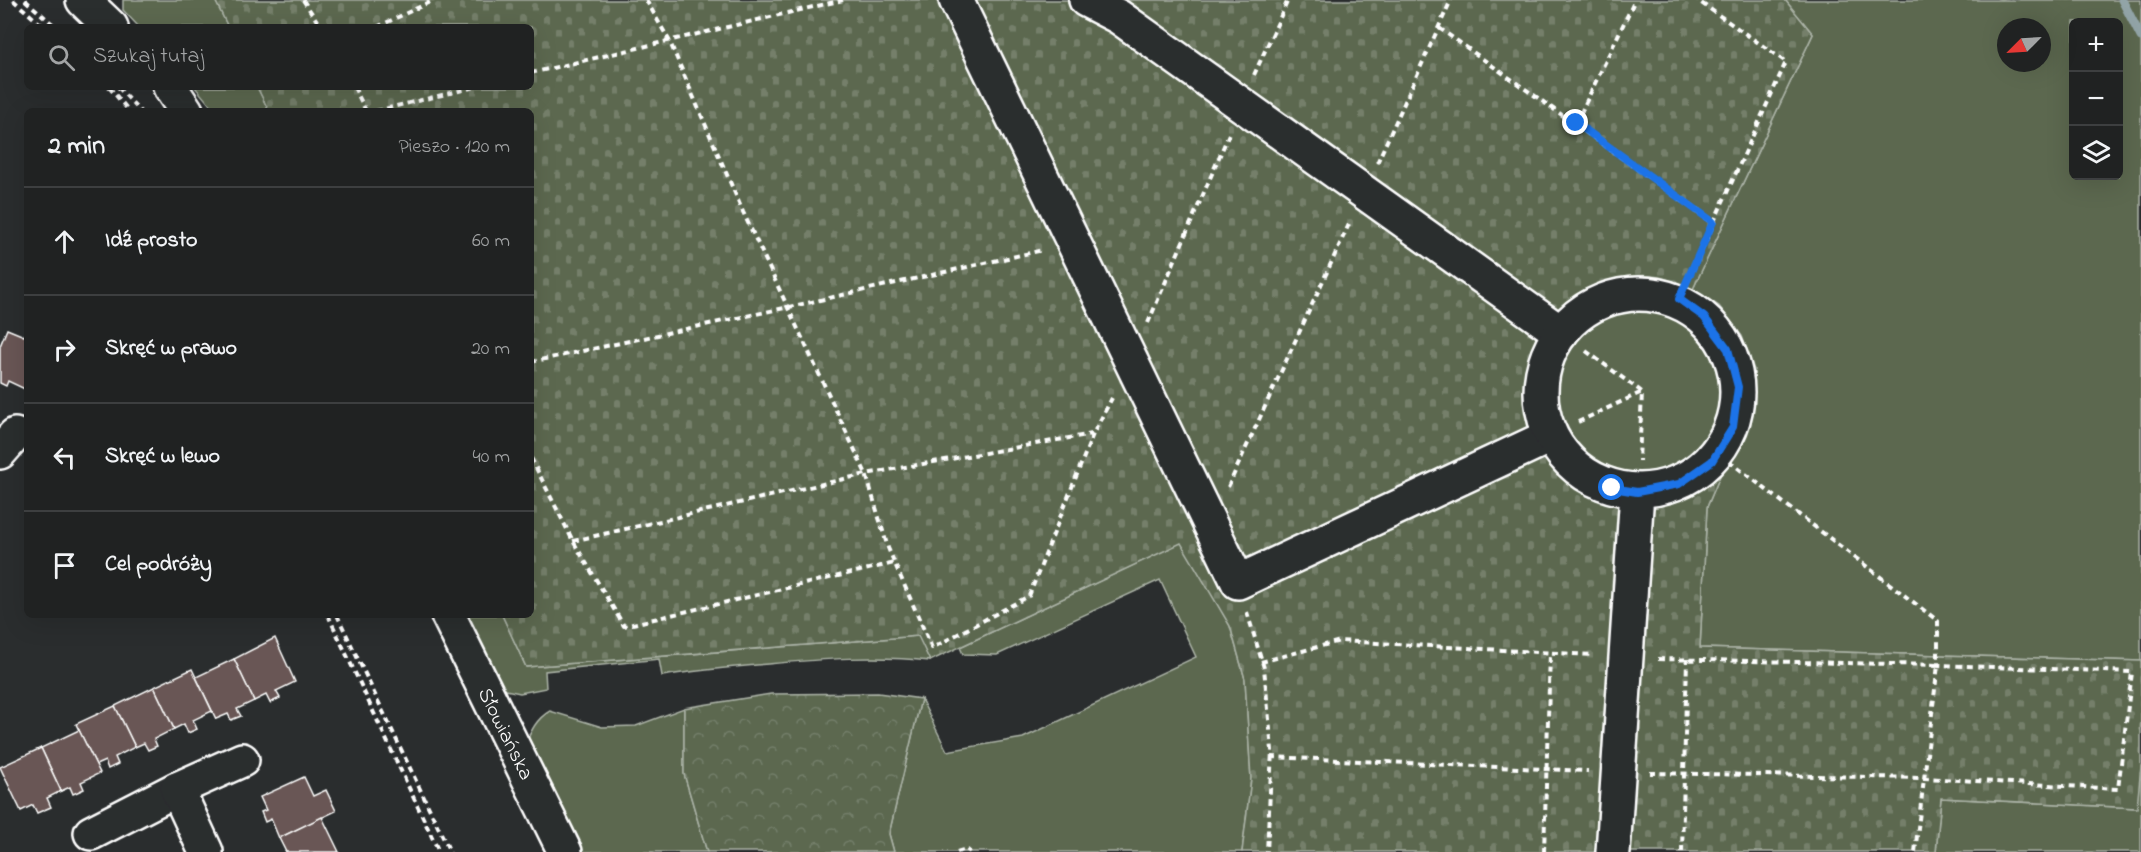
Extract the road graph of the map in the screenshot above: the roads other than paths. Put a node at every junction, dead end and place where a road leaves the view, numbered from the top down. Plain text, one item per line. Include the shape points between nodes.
1 (83, 0) edge
2 (956, 0) edge
3 (1086, 0) edge
4 (108, 24) edge
5 (172, 90) edge
6 (184, 108) edge
7 (1561, 333) junction
8 (1550, 436) junction
9 (1637, 492) junction
10 (449, 618) edge
11 (242, 760) dead end
12 (177, 789) junction
13 (91, 833) dead end
14 (206, 852) edge
15 (565, 852) edge
16 (1613, 852) edge

1 - 4 street
2 - 8 street via 1238,582
3 - 7 street via 1119,17
5 - 6 street
7 - 8 street via 1544,365 1541,401
7 - 9 street via 1577,315 1598,303 1621,295 1645,294 1679,299 1704,317 1728,349 1738,387 1733,427 1712,461 1679,484
8 - 9 street via 1566,459 1587,477 1612,488
9 - 16 street
10 - 15 street, Słowiańska
11 - 12 street
12 - 13 street
12 - 14 street

